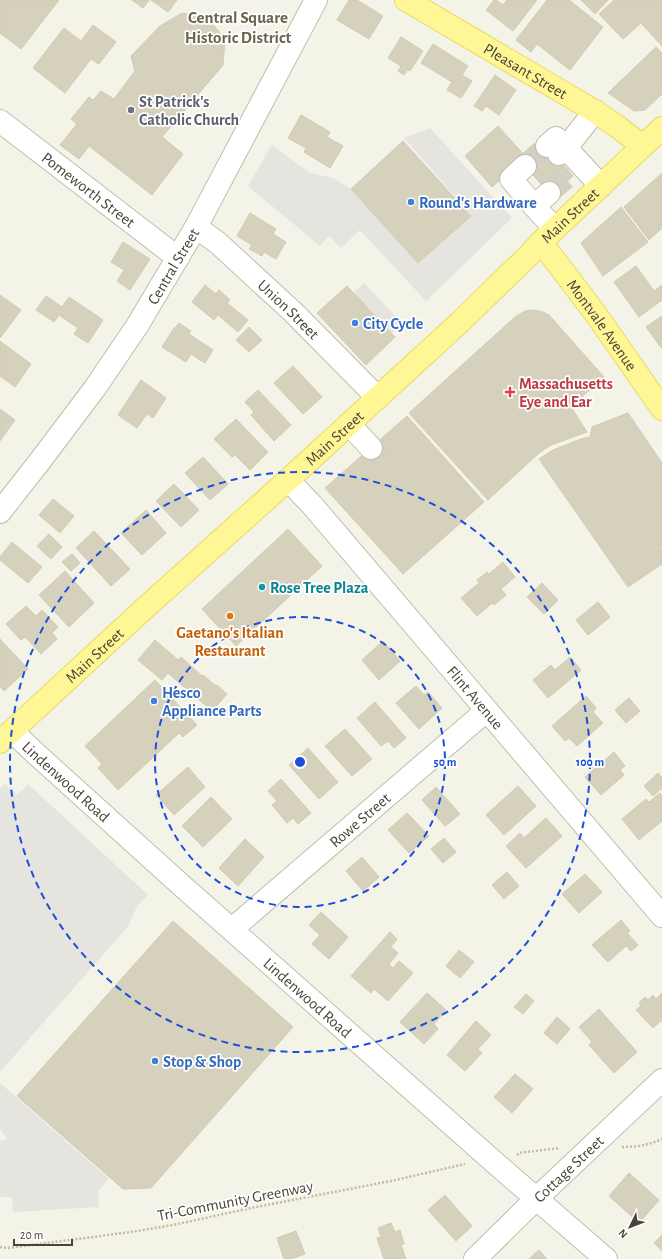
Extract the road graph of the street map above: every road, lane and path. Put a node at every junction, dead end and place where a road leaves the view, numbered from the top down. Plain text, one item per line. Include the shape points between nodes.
1 (316, 0) edge
2 (406, 0) edge
3 (594, 111) junction
4 (0, 120) edge
5 (662, 128) edge
6 (642, 146) junction
7 (526, 177) dead end
8 (601, 186) junction
9 (196, 227) junction
10 (548, 236) junction
11 (178, 258) junction
12 (378, 397) junction
13 (662, 409) edge
14 (349, 424) junction
15 (371, 448) tunnel mouth
16 (288, 480) junction
17 (0, 512) edge
18 (486, 710) junction
19 (6, 736) edge
20 (662, 916) edge
21 (232, 929) junction
22 (662, 1080) edge
23 (466, 1164) dead end
24 (537, 1198) junction
25 (0, 1248) edge
26 (475, 1259) edge
27 (606, 1259) edge

1 - 9 street, Central Street
2 - 3 main road, Pleasant Street
3 - 6 main road, Pleasant Street
3 - 8 street via 556,150
4 - 11 street, Pomeworth Street
5 - 6 main road, Main Street
6 - 8 main road, Main Street
7 - 10 street via 541,200
8 - 10 main road, Main Street
9 - 11 street, Central Street
9 - 12 street, Union Street via 218,242 293,312
10 - 12 main road, Main Street
10 - 13 main road, Montvale Avenue via 595,313
11 - 17 street, Central Street via 117,356 56,441
12 - 14 main road, Main Street
14 - 15 street
14 - 16 main road, Main Street
16 - 18 street, Flint Avenue
16 - 19 main road, Main Street
18 - 20 street, Flint Avenue
18 - 21 street, Rowe Street
19 - 21 street, Lindenwood Road via 35,753
21 - 24 street, Lindenwood Road
22 - 24 street, Cottage Street
23 - 25 path, Tri-Community Greenway via 131,1232
24 - 26 street, Cottage Street
24 - 27 street, Lindenwood Road

